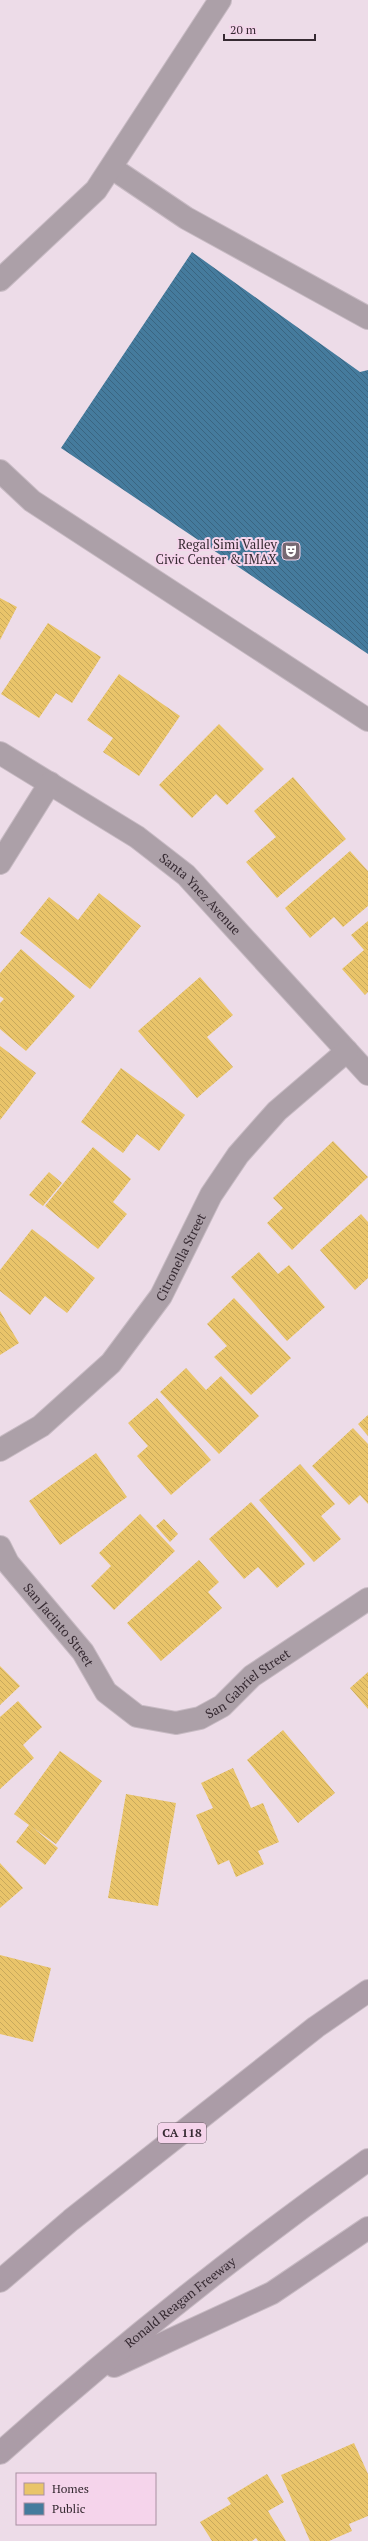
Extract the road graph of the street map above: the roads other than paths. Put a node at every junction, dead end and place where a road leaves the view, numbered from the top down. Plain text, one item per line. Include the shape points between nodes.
1 (220, 0) edge
2 (112, 168) junction
3 (0, 280) edge
4 (368, 318) edge
5 (0, 471) edge
6 (368, 720) edge
7 (0, 753) edge
8 (50, 783) junction
9 (0, 864) edge
10 (347, 1051) junction
11 (368, 1074) edge
12 (0, 1450) edge
13 (0, 1547) edge
14 (368, 1599) edge
15 (118, 1701) joint
16 (368, 1979) edge
17 (368, 1991) edge
18 (316, 2027) junction
19 (368, 2160) edge
20 (368, 2228) edge
21 (0, 2281) edge
22 (78, 2383) junction
23 (0, 2453) edge

1 - 2 street
2 - 3 street via 96,190
2 - 4 street via 186,218
5 - 6 street via 32,501
7 - 8 street, Santa Ynez Avenue
8 - 9 street
8 - 10 street, Santa Ynez Avenue via 137,837 186,875
10 - 11 street, Santa Ynez Avenue
10 - 12 street, Citronella Street via 277,1111 238,1155 211,1195 161,1296 111,1363 41,1426
13 - 15 street, San Jacinto Street via 8,1563 83,1652 106,1692
14 - 15 street, San Gabriel Street via 252,1676 222,1706 200,1718 176,1723 137,1716
16 - 18 highway
17 - 18 highway, CA 118
18 - 21 highway, CA 118 via 77,2215
19 - 22 highway, Ronald Reagan Freeway via 316,2196
20 - 22 highway via 272,2292
22 - 23 highway, Ronald Reagan Freeway

